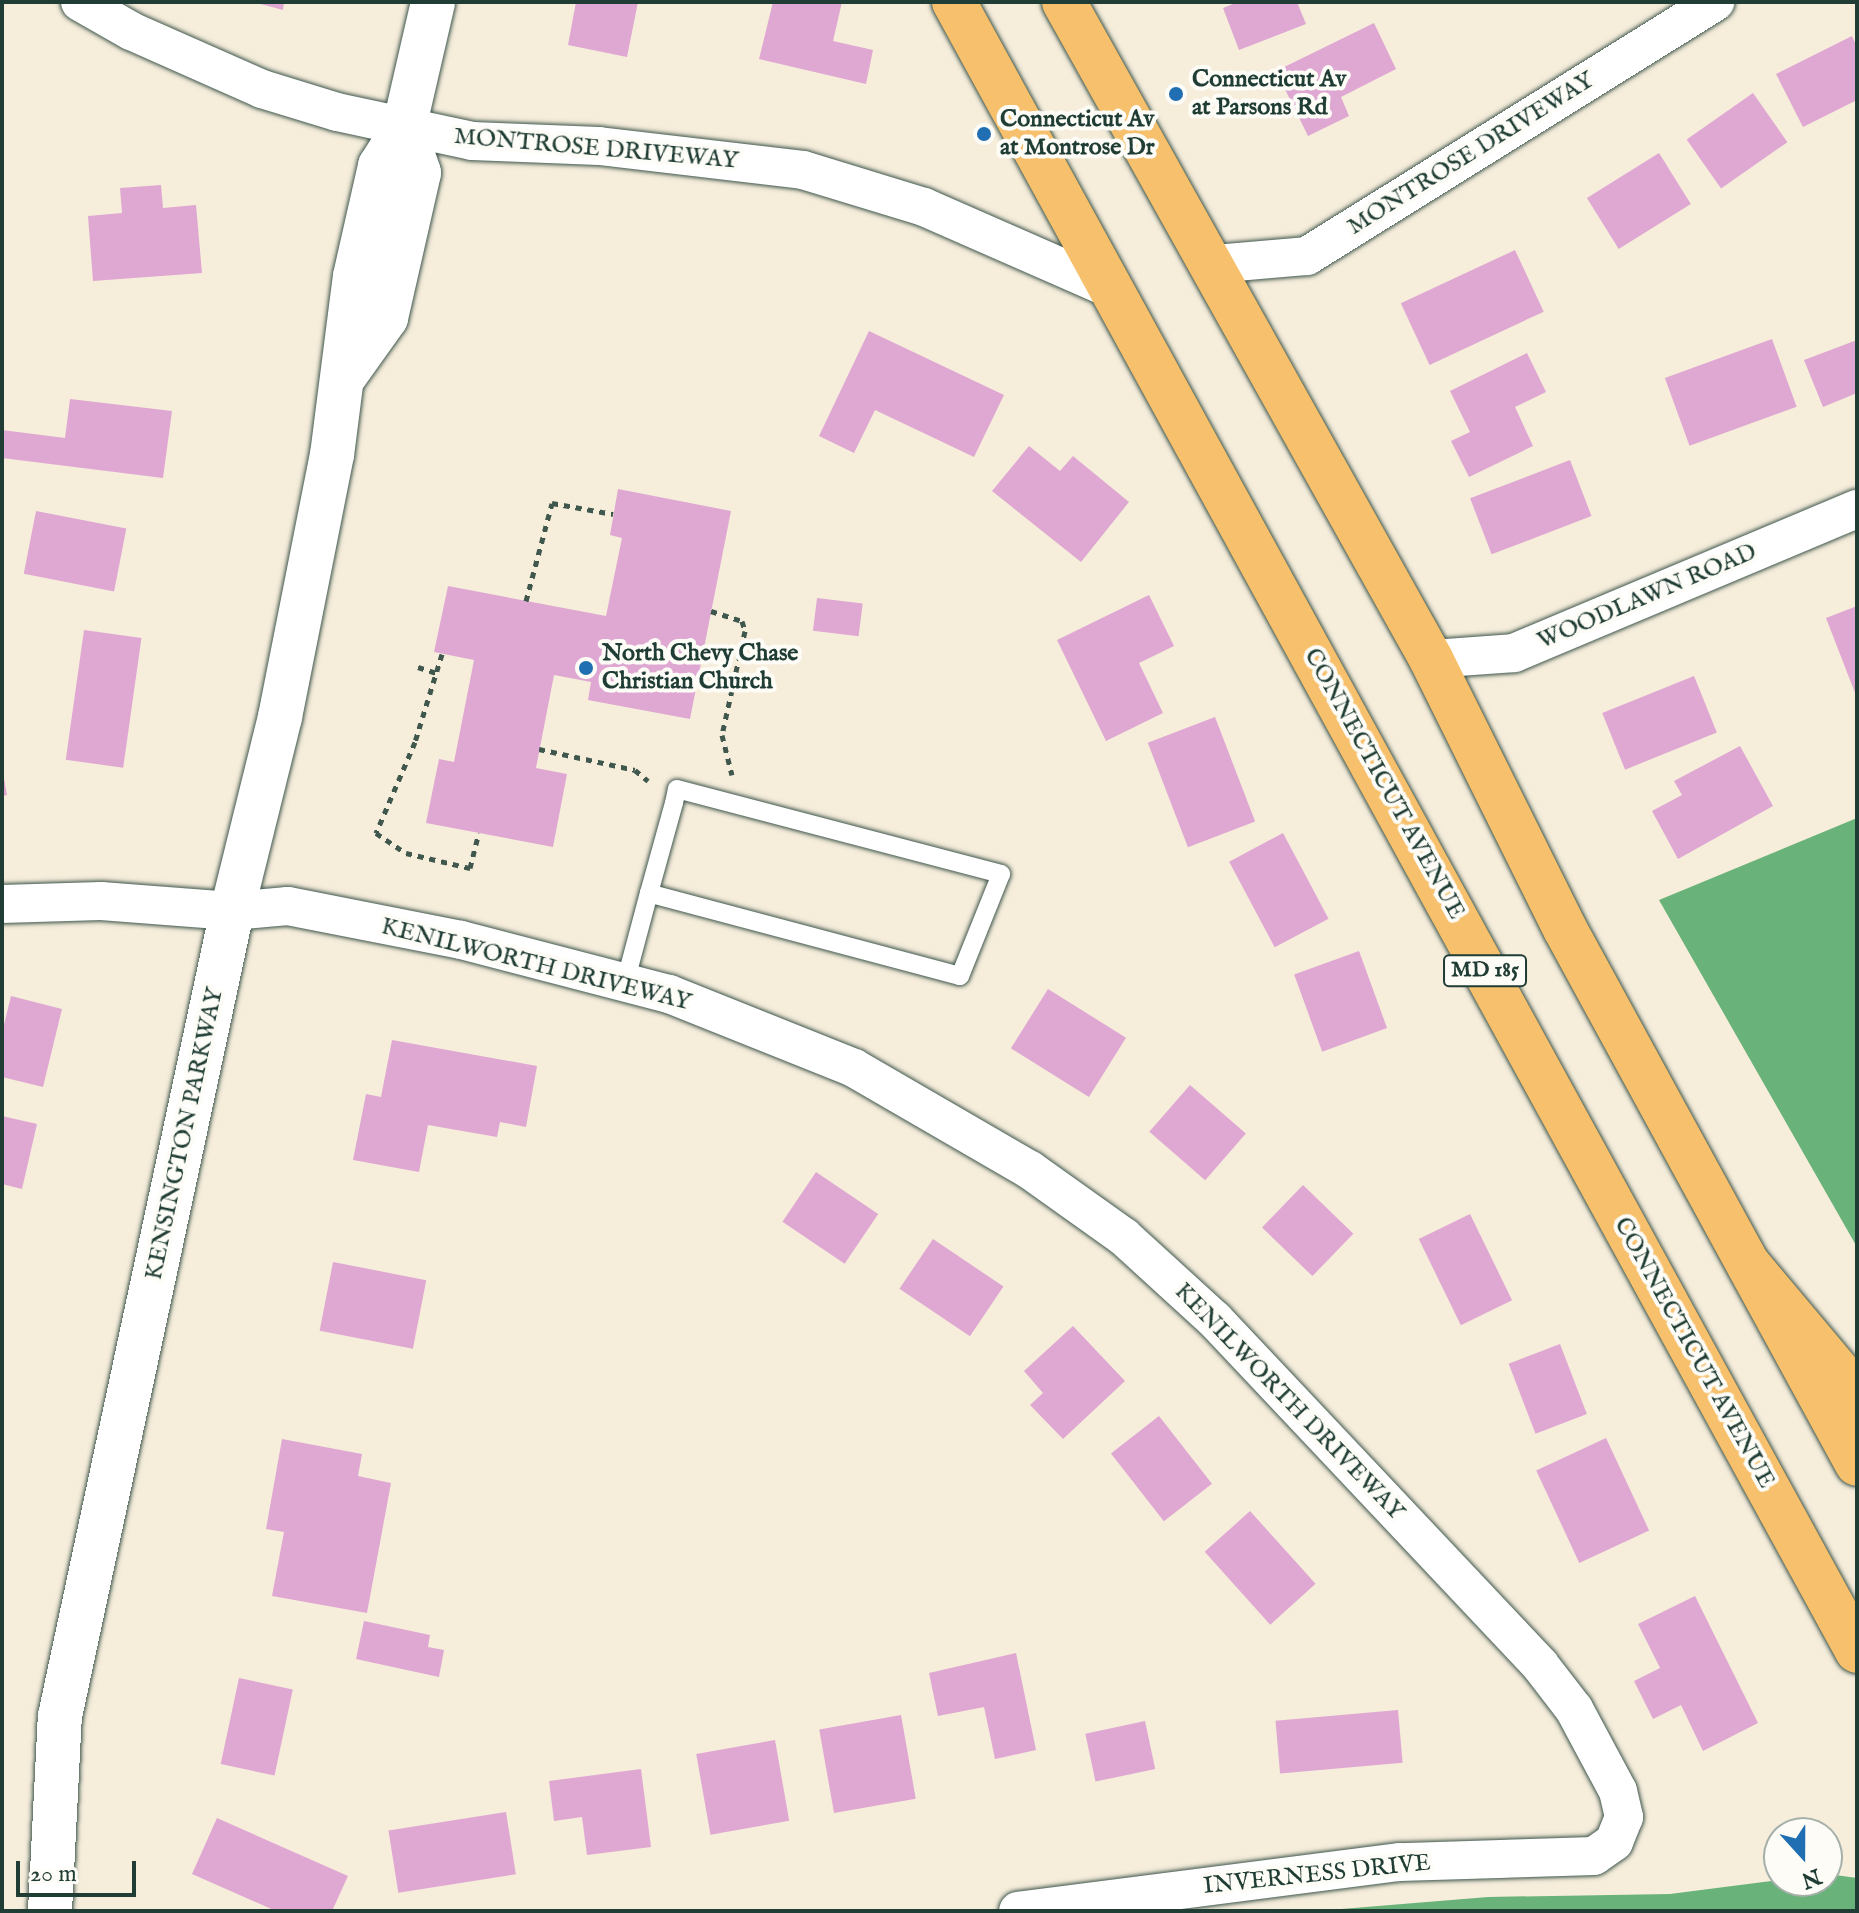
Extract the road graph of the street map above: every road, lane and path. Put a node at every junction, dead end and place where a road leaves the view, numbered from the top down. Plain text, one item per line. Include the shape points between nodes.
1 (80, 2) edge
2 (433, 2) edge
3 (954, 2) edge
4 (1064, 2) edge
5 (1715, 2) edge
6 (404, 128) junction
7 (1214, 264) junction
8 (1113, 290) junction
9 (1857, 509) edge
10 (613, 514) dead end
11 (526, 601) dead end
12 (711, 611) dead end
13 (442, 654) dead end
14 (1431, 659) junction
15 (418, 667) dead end
16 (436, 673) junction
17 (539, 749) dead end
18 (674, 803) junction
19 (740, 805) junction
20 (479, 833) dead end
21 (649, 893) junction
22 (2, 904) edge
23 (232, 911) junction
24 (625, 983) junction
25 (1748, 1264) junction
26 (1857, 1394) edge
27 (1857, 1464) edge
28 (1857, 1651) edge
29 (1614, 1842) joint
30 (53, 1904) edge
31 (1018, 1911) edge

1 - 6 street, MONTROSE DRIVEWAY via 131,31 262,89
2 - 6 street
3 - 8 main road, CONNECTICUT AVENUE / MD 185
4 - 7 main road
5 - 7 street, MONTROSE DRIVEWAY via 1307,256
6 - 8 street, MONTROSE DRIVEWAY via 472,141 613,147 803,170 924,207
6 - 23 street, KENSINGTON PARKWAY via 419,173 386,318 342,380 280,717
7 - 14 main road
8 - 28 main road, CONNECTICUT AVENUE / MD 185
9 - 14 street, WOODLAWN ROAD via 1514,653
10 - 11 path via 552,503
12 - 19 path via 742,621 745,631 722,735
13 - 16 path
14 - 25 main road via 1565,929
15 - 16 path
16 - 20 path via 415,742 376,833 406,853 470,868
17 - 18 path via 635,770
18 - 19 lane via 677,789
18 - 21 lane
19 - 21 lane via 1001,874 960,976
21 - 24 lane
22 - 23 street, KENILWORTH DRIVEWAY via 101,901
23 - 24 street, KENILWORTH DRIVEWAY via 288,906 461,940
23 - 30 street, KENSINGTON PARKWAY via 60,1716
24 - 29 street, KENILWORTH DRIVEWAY via 669,994 854,1068 1030,1170 1124,1237 1215,1320 1540,1665 1574,1709 1618,1791 1624,1817
25 - 26 main road
25 - 27 main road
29 - 31 street, INVERNESS DRIVE via 1594,1856 1399,1862

